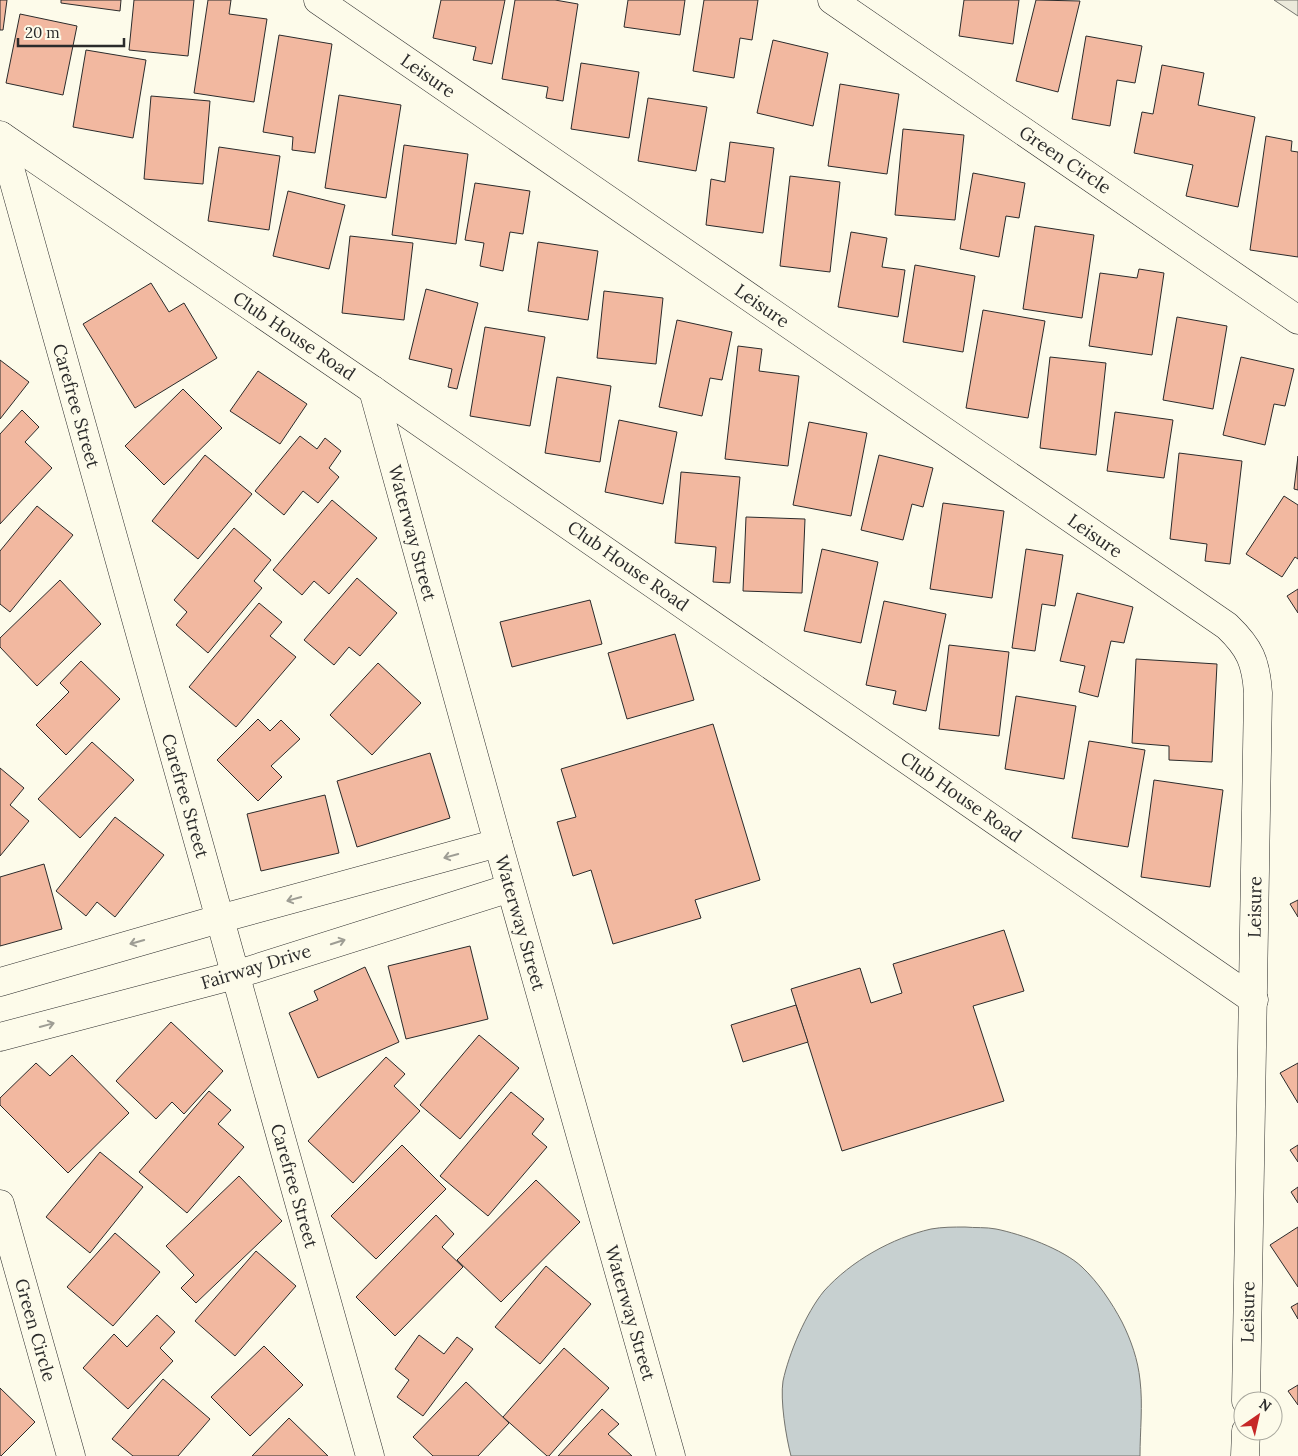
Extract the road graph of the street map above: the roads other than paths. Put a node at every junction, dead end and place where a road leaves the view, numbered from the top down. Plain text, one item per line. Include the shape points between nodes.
1 (318, 0) edge
2 (832, 0) edge
3 (0, 136) edge
4 (1298, 320) edge
5 (373, 390) junction
6 (498, 843) junction
7 (510, 888) junction
8 (219, 919) junction
9 (234, 975) junction
10 (0, 982) edge
11 (1254, 1000) junction
12 (0, 1037) edge
13 (0, 1204) edge
14 (1246, 1391) edge
15 (1246, 1441) edge
16 (71, 1456) edge
17 (370, 1456) edge
18 (671, 1456) edge
19 (1245, 1456) edge

1 - 11 street, Leisure via 1227,626 1241,639 1256,671 1258,693
2 - 4 street, Green Circle
3 - 5 street, Club House Road
3 - 8 street, Carefree Street
5 - 6 street, Waterway Street
5 - 11 street, Club House Road
6 - 7 street, Waterway Street
6 -> 8 street
9 -> 7 street, Fairway Drive
7 - 18 street, Waterway Street
8 - 9 street, Carefree Street
8 -> 10 street
12 -> 9 street, Fairway Drive
9 - 17 street, Carefree Street
11 - 14 street, Leisure
13 - 16 street, Green Circle
15 - 19 street

